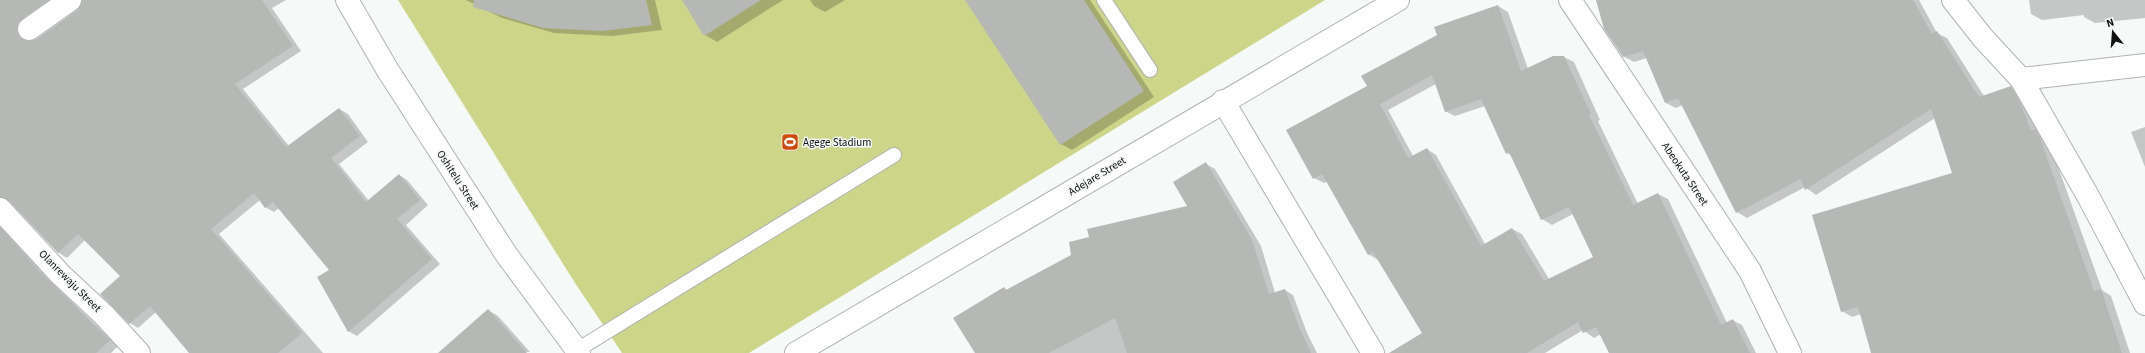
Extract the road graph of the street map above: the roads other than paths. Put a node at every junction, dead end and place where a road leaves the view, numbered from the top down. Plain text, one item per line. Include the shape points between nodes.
1 (70, 0) edge
2 (347, 0) edge
3 (1104, 0) edge
4 (1398, 0) edge
5 (1570, 0) edge
6 (1953, 0) edge
7 (29, 29) dead end
8 (2145, 65) edge
9 (1150, 70) dead end
10 (2021, 79) junction
11 (1223, 101) junction
12 (894, 155) dead end
13 (0, 209) edge
14 (2145, 304) edge
15 (578, 352) edge
16 (139, 353) edge
17 (796, 353) edge
18 (1373, 353) edge
19 (1790, 353) edge

1 - 7 street
2 - 15 street, Oshitelu Street via 387,69 506,254
3 - 9 lane
4 - 11 street, Adejare Street
5 - 19 street, Abeokuta Street via 1750,271
6 - 10 street via 1983,38
8 - 10 street
10 - 14 street via 2088,196
11 - 17 street, Adejare Street
11 - 18 street
12 - 15 lane
13 - 16 street, Olanrewaju Street

